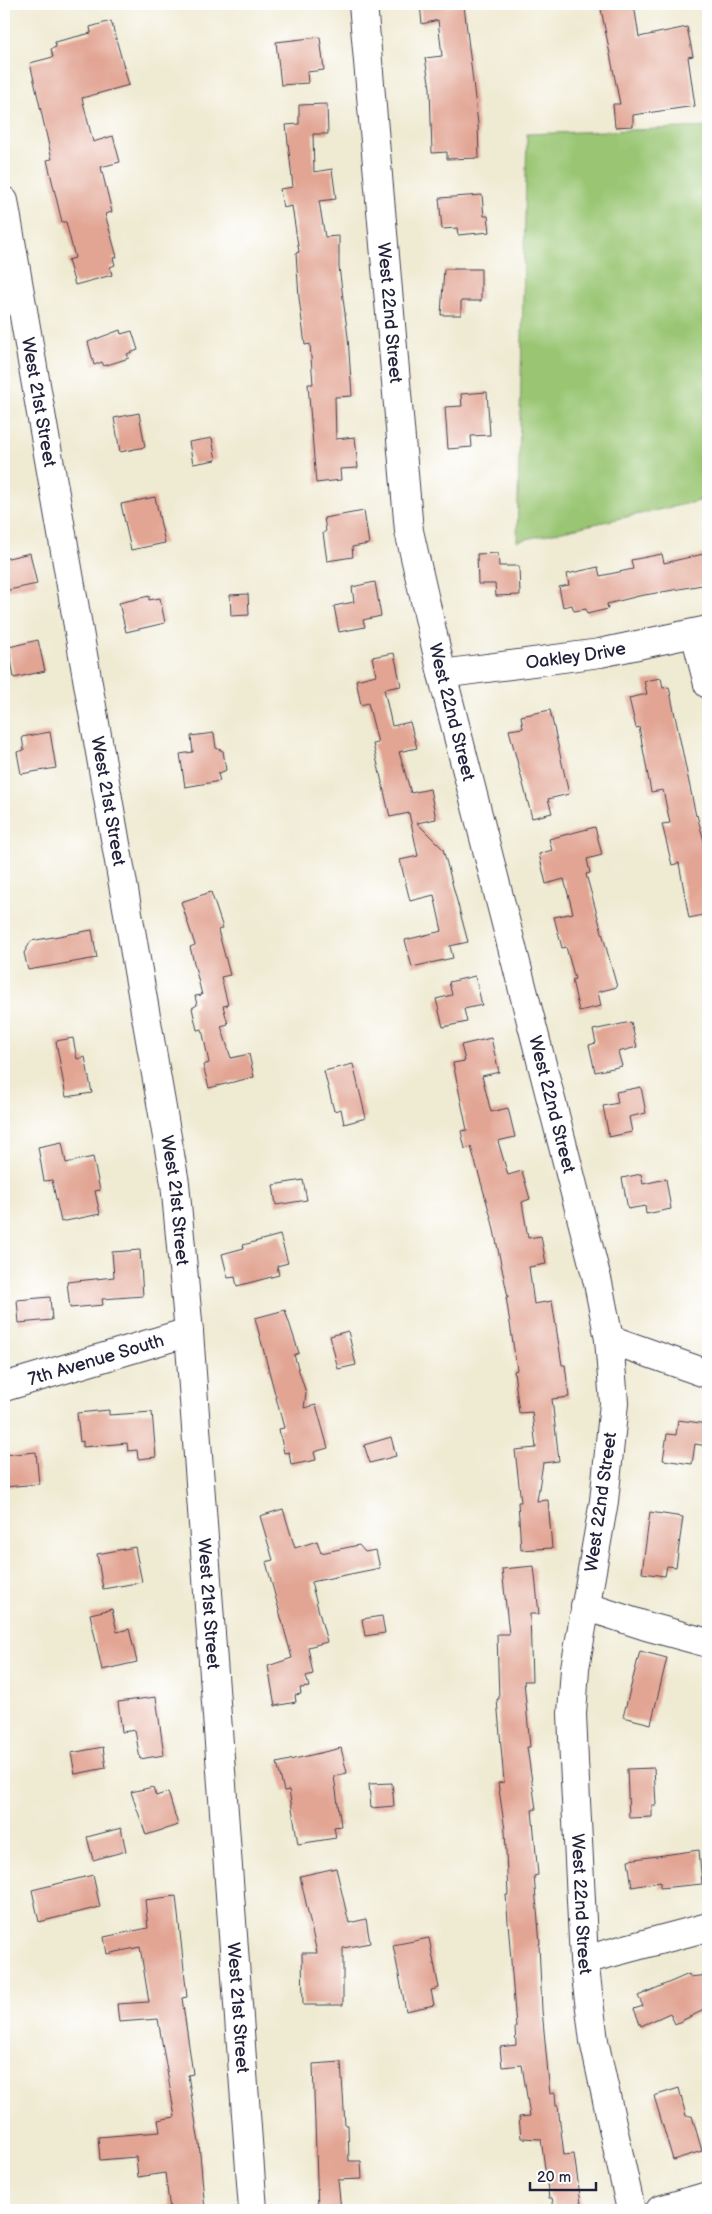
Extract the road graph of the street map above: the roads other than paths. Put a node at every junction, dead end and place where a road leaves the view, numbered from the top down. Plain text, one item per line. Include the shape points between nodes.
1 (363, 4) edge
2 (4, 201) edge
3 (701, 632) edge
4 (442, 674) junction
5 (708, 684) edge
6 (190, 1332) junction
7 (609, 1339) junction
8 (708, 1374) edge
9 (4, 1387) edge
10 (585, 1606) junction
11 (708, 1643) edge
12 (708, 1928) edge
13 (584, 1960) junction
14 (708, 2196) edge
15 (253, 2210) edge
16 (631, 2210) edge
17 (660, 2210) edge

1 - 4 street, West 22nd Street via 409,532
2 - 6 street, West 21st Street via 175,1183
3 - 4 street, Oakley Drive via 600,653
3 - 5 street
4 - 7 street, West 22nd Street via 598,1283
6 - 9 street, 7th Avenue South
6 - 15 street, West 21st Street
7 - 8 street
7 - 10 street, West 22nd Street via 614,1403 604,1500
10 - 11 street
10 - 13 street, West 22nd Street via 575,1668 572,1714
12 - 13 street
13 - 16 street, West 22nd Street via 594,2041
14 - 17 street

